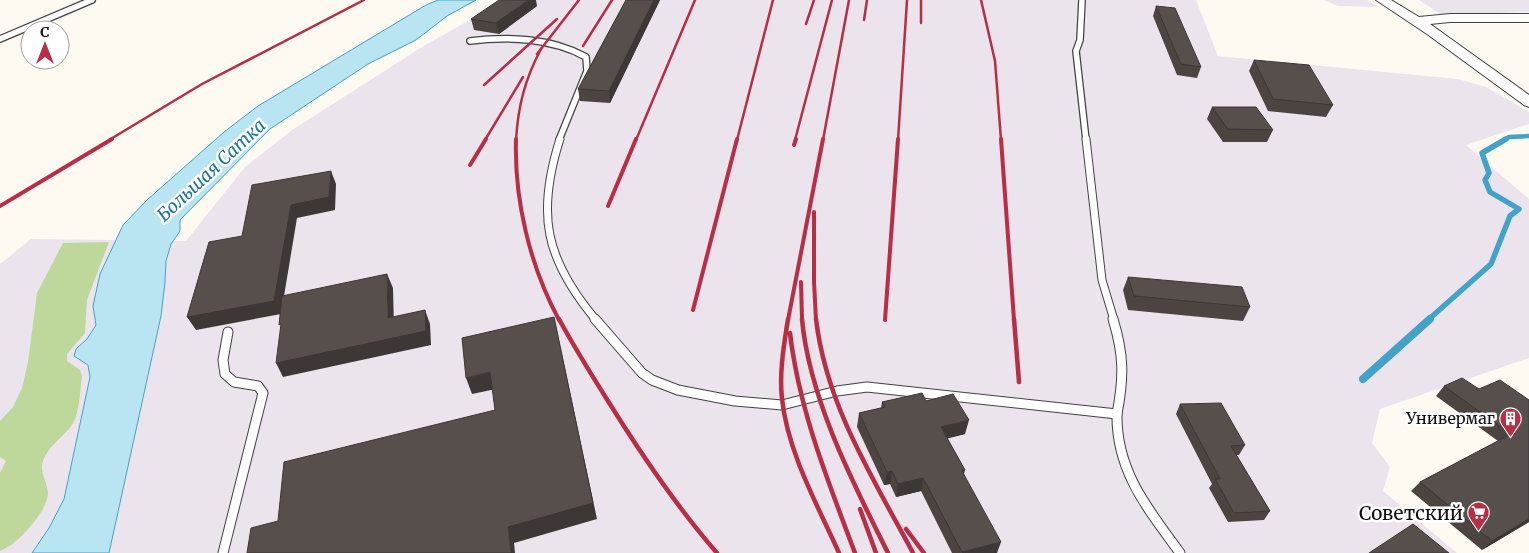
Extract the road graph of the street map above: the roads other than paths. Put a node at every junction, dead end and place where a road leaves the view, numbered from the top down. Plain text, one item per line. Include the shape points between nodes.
1 (92, 0) edge
2 (1082, 0) edge
3 (1382, 0) edge
4 (1529, 18) edge
5 (1418, 21) junction
6 (0, 39) edge
7 (470, 40) dead end
8 (1529, 102) edge
9 (228, 332) dead end
10 (1117, 414) junction
11 (223, 553) edge
12 (1180, 553) edge

1 - 6 lane
2 - 10 lane via 1080,40 1076,51 1102,280 1121,345 1123,384
3 - 5 street
4 - 5 street
5 - 8 street
7 - 10 lane via 532,42 566,48 586,57 587,71 569,112 551,170 546,198 548,236 562,273 574,292 626,355 652,380 697,393 758,404 784,405 867,387
9 - 11 lane via 223,368 225,376 233,382 258,386 263,393
10 - 12 lane via 1117,444 1125,464 1136,487

